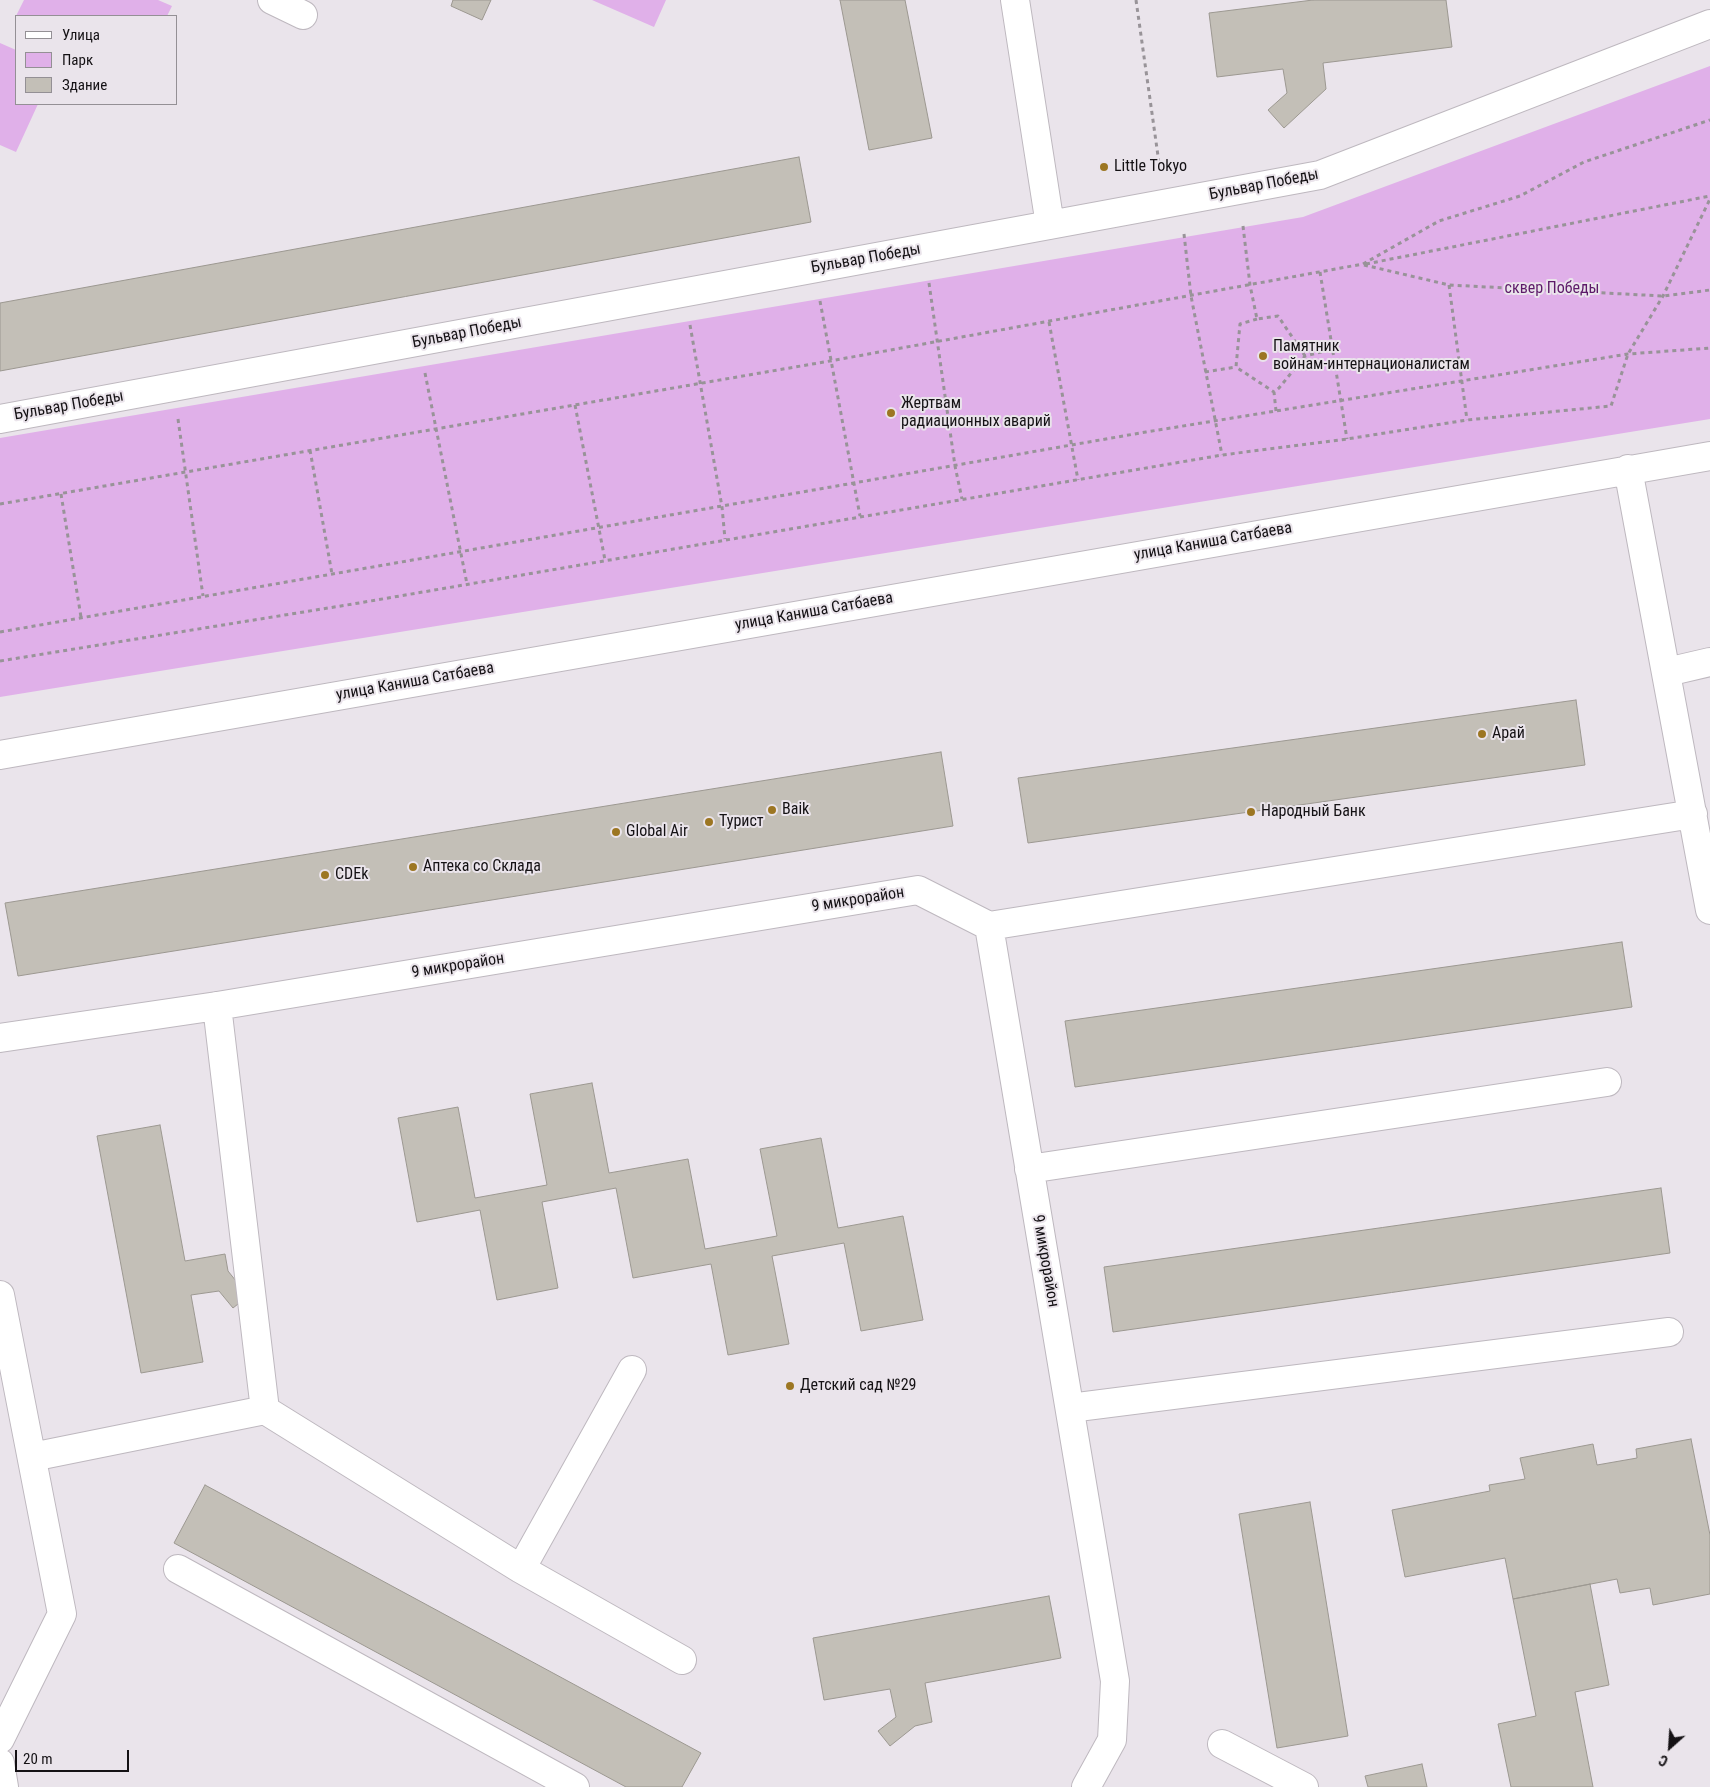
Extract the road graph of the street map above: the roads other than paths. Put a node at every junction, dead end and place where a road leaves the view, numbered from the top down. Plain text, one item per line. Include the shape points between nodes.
1 (272, 0) edge
2 (1015, 0) edge
3 (303, 15) dead end
4 (1710, 24) edge
5 (1050, 225) junction
6 (0, 419) edge
7 (1710, 456) edge
8 (1628, 469) junction
9 (1710, 662) edge
10 (1667, 672) junction
11 (0, 755) edge
12 (1693, 814) junction
13 (1707, 874) edge
14 (1710, 910) edge
15 (989, 926) junction
16 (217, 1006) junction
17 (0, 1038) edge
18 (1607, 1082) dead end
19 (1029, 1169) junction
20 (0, 1295) edge
21 (1670, 1332) dead end
22 (632, 1370) dead end
23 (1070, 1408) junction
24 (265, 1410) junction
25 (32, 1457) junction
26 (178, 1569) dead end
27 (521, 1569) junction
28 (682, 1660) dead end
29 (0, 1739) edge
30 (1222, 1744) dead end
31 (0, 1763) edge
32 (4, 1787) edge
33 (575, 1787) edge
34 (1086, 1787) edge
35 (1304, 1787) edge

1 - 3 street
2 - 5 street
4 - 5 street, Бульвар Победы via 1320,175
5 - 6 street, Бульвар Победы
7 - 8 street, улица Каниша Сатбаева
8 - 10 street
8 - 11 street, улица Каниша Сатбаева
9 - 10 street
10 - 12 street
12 - 13 street
12 - 15 street
13 - 14 street
15 - 16 street, 9 микрорайон via 918,890
15 - 19 street, 9 микрорайон
16 - 17 street, 9 микрорайон
16 - 24 street
18 - 19 street
19 - 23 street, 9 микрорайон
20 - 25 street
21 - 23 street
22 - 27 street
23 - 34 street, 9 микрорайон via 1115,1680 1112,1740
24 - 25 street
24 - 27 street
25 - 29 street via 62,1614
26 - 33 street
27 - 28 street
30 - 35 street
31 - 32 street

